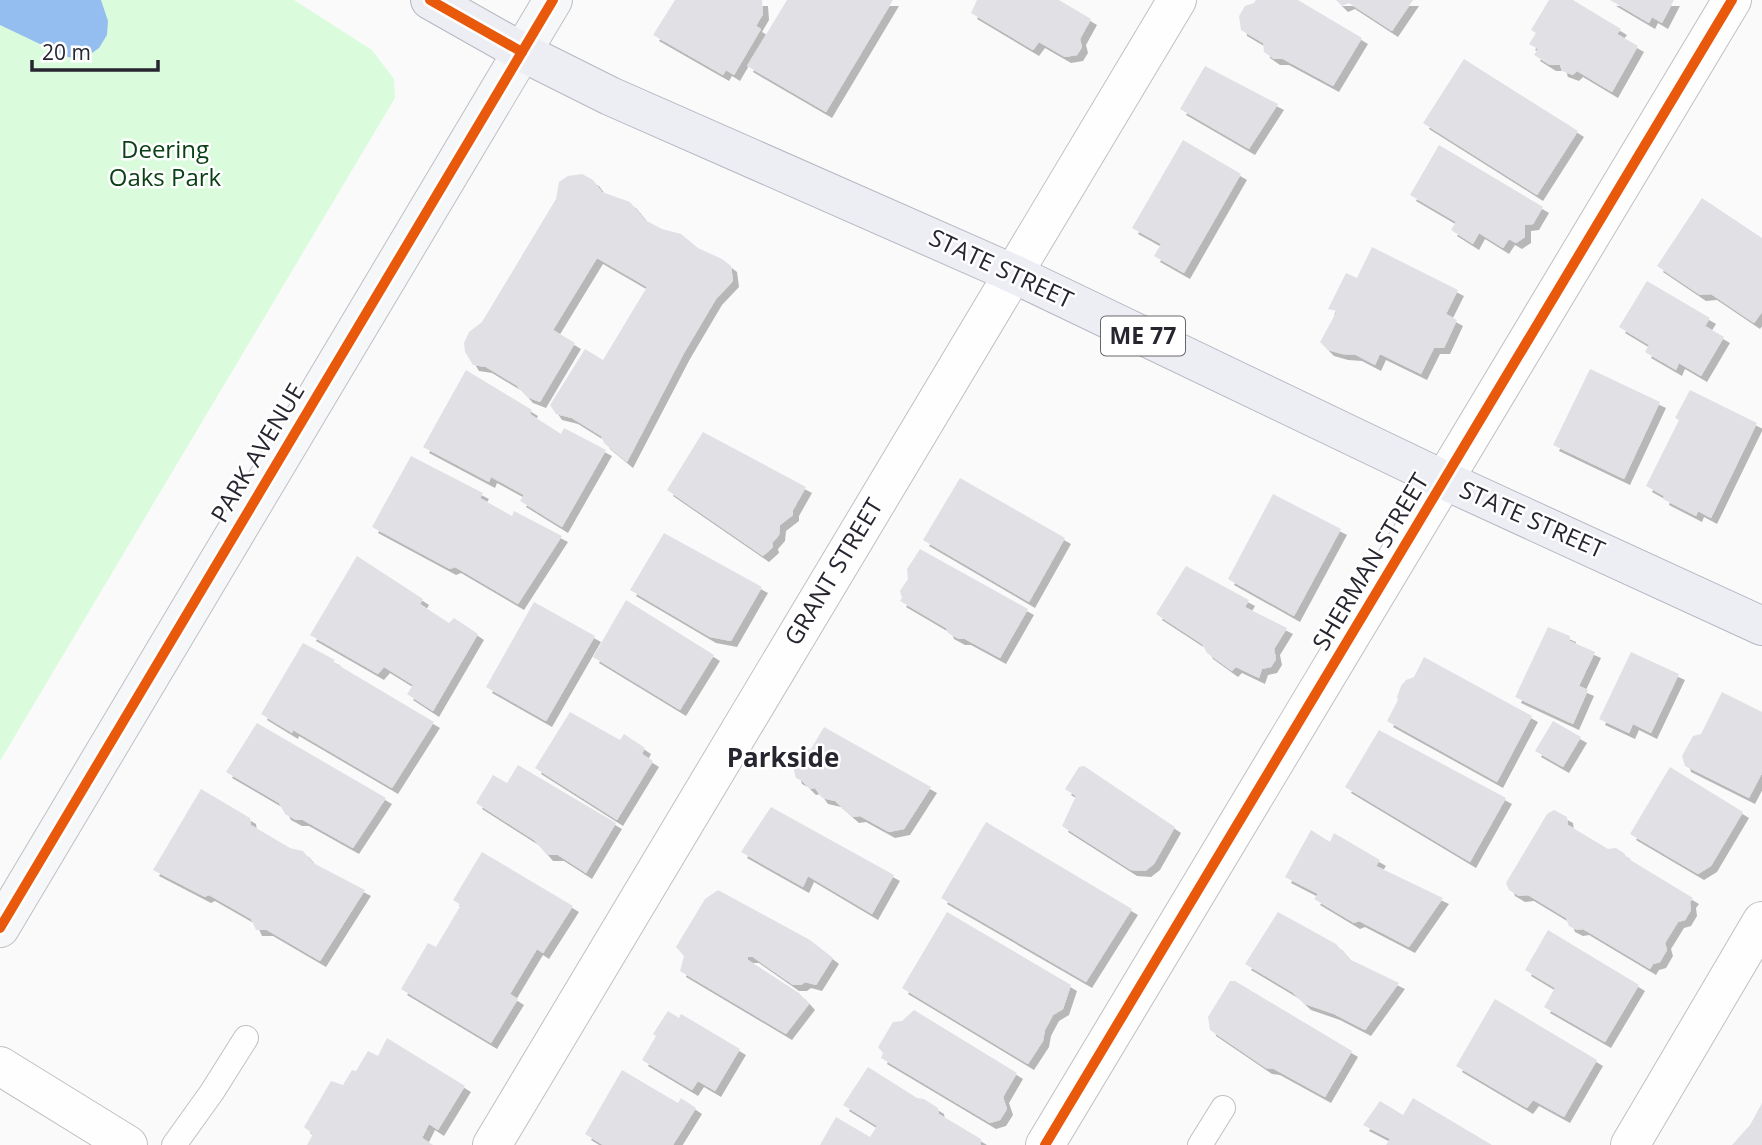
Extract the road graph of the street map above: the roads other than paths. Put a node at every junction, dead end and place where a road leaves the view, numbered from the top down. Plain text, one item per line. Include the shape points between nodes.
1 (430, 0) edge
2 (552, 0) edge
3 (1177, 0) edge
4 (1732, 0) edge
5 (522, 52) junction
6 (1014, 274) junction
7 (1444, 480) junction
8 (1762, 626) edge
9 (1762, 921) edge
10 (0, 928) edge
11 (246, 1038) dead end
12 (0, 1066) edge
13 (1223, 1108) dead end
14 (1050, 1143) edge
15 (128, 1145) edge
16 (174, 1145) edge
17 (492, 1145) edge
18 (1200, 1145) edge
19 (1630, 1145) edge

1 - 5 main road, STATE STREET
2 - 5 main road, PARK AVENUE
3 - 6 street, GRANT STREET
4 - 7 street, SHERMAN STREET
5 - 6 main road, STATE STREET / ME 77 via 610,96
5 - 10 main road, PARK AVENUE
6 - 7 main road, STATE STREET / ME 77
6 - 17 street, GRANT STREET
7 - 8 main road, STATE STREET / ME 77
7 - 14 street, SHERMAN STREET
9 - 19 street
11 - 16 lane
12 - 15 street
13 - 18 lane

